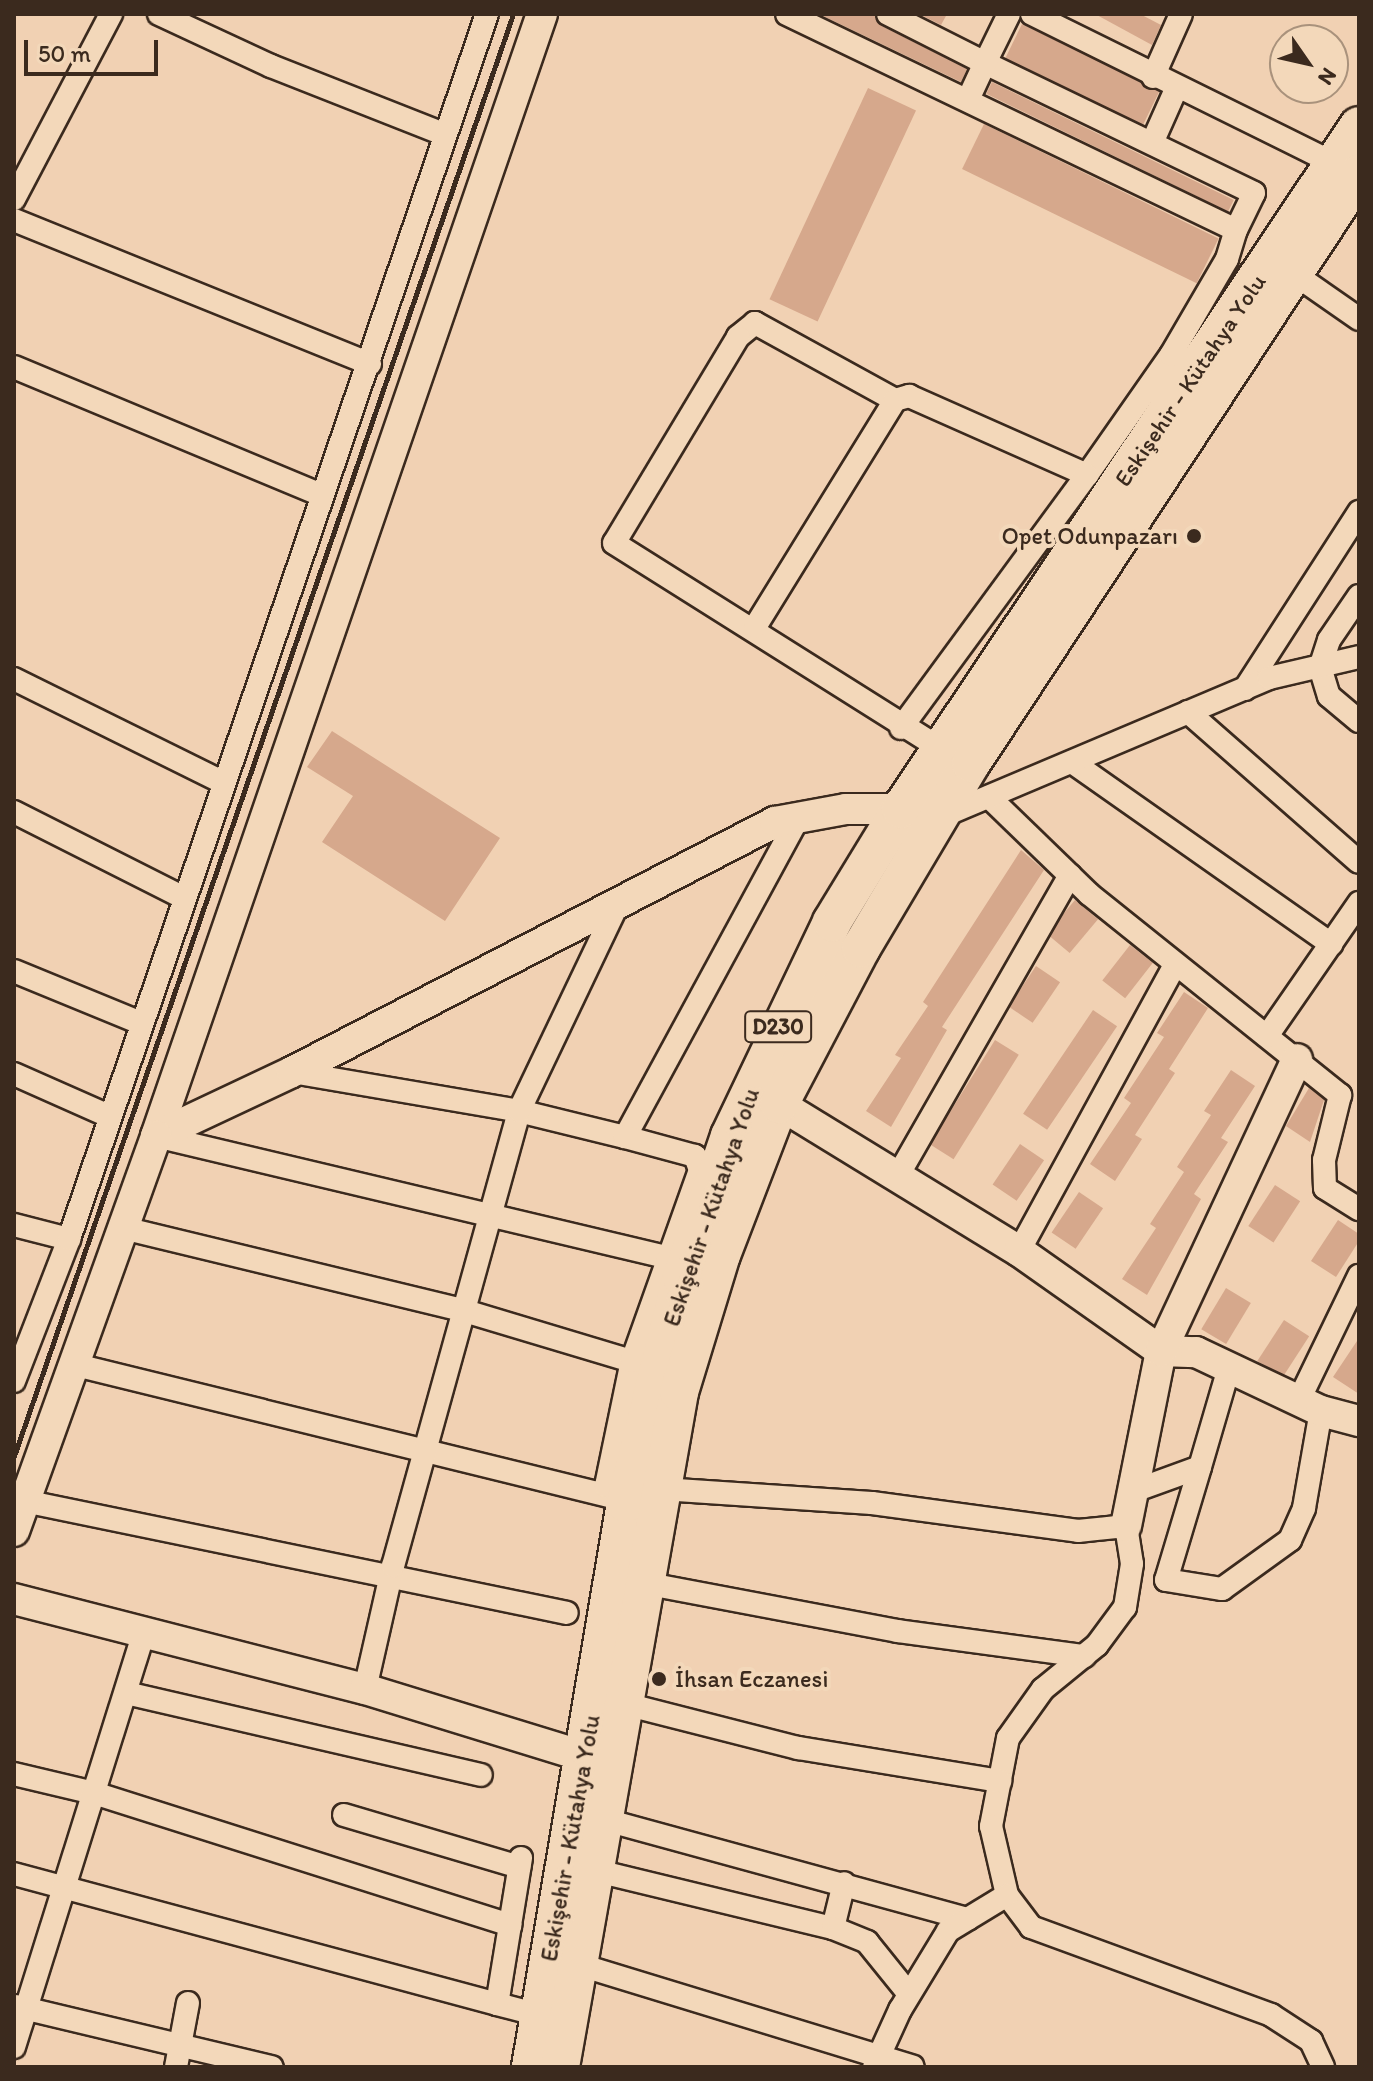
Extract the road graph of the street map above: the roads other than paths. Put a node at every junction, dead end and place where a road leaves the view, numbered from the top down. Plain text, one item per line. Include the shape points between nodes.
1 (111, 14) edge
2 (159, 14) edge
3 (487, 14) edge
4 (542, 14) edge
5 (787, 14) edge
6 (888, 14) edge
7 (1009, 14) edge
8 (1032, 14) edge
9 (1181, 14) edge
10 (985, 63) junction
11 (1153, 77) junction
12 (1176, 89) junction
13 (968, 99) junction
14 (1359, 126) edge
15 (444, 134) junction
16 (1152, 143) junction
17 (1347, 169) edge
18 (14, 199) edge
19 (14, 220) edge
20 (1236, 230) junction
21 (1293, 273) junction
22 (1359, 319) edge
23 (370, 364) junction
24 (14, 367) edge
25 (895, 400) junction
26 (1087, 475) junction
27 (322, 495) junction
28 (1359, 512) edge
29 (1359, 596) edge
30 (755, 627) junction
31 (1359, 657) edge
32 (1320, 667) junction
33 (14, 679) edge
34 (1245, 689) junction
35 (1188, 712) junction
36 (1359, 721) edge
37 (901, 728) junction
38 (943, 750) junction
39 (1072, 762) junction
40 (222, 782) junction
41 (989, 797) junction
42 (901, 809) junction
43 (14, 812) edge
44 (798, 818) junction
45 (939, 818) junction
46 (1359, 862) edge
47 (1070, 875) junction
48 (182, 897) junction
49 (618, 903) junction
50 (1359, 903) edge
51 (1331, 944) junction
52 (1175, 965) junction
53 (14, 971) edge
54 (141, 1023) junction
55 (1267, 1036) junction
56 (1297, 1059) junction
57 (292, 1072) junction
58 (14, 1074) edge
59 (779, 1104) junction
60 (519, 1111) junction
61 (109, 1116) junction
62 (156, 1136) junction
63 (625, 1137) junction
64 (896, 1179) junction
65 (1359, 1209) edge
66 (491, 1214) junction
67 (14, 1225) edge
68 (123, 1228) junction
69 (69, 1239) junction
70 (1019, 1251) junction
71 (666, 1257) junction
72 (1359, 1276) edge
73 (465, 1311) junction
74 (1161, 1351) junction
75 (19, 1354) edge
76 (632, 1361) junction
77 (76, 1365) junction
78 (1228, 1371) junction
79 (14, 1381) edge
80 (1310, 1406) junction
81 (1359, 1421) edge
82 (426, 1448) junction
83 (1200, 1467) junction
84 (662, 1489) junction
85 (1134, 1491) junction
86 (620, 1500) junction
87 (24, 1501) junction
88 (1126, 1526) junction
89 (14, 1531) edge
90 (391, 1576) junction
91 (644, 1583) junction
92 (14, 1599) edge
93 (567, 1613) dead end
94 (143, 1635) junction
95 (1084, 1656) junction
96 (365, 1689) junction
97 (126, 1693) junction
98 (625, 1704) junction
99 (600, 1756) junction
100 (14, 1774) edge
101 (481, 1775) dead end
102 (1000, 1781) junction
103 (94, 1793) junction
104 (344, 1815) dead end
105 (602, 1819) junction
106 (593, 1870) junction
107 (14, 1874) edge
108 (844, 1883) junction
109 (64, 1888) junction
110 (1007, 1895) junction
111 (968, 1919) junction
112 (511, 1925) junction
113 (833, 1928) junction
114 (577, 1964) junction
115 (909, 1994) junction
116 (188, 2003) dead end
117 (497, 2004) junction
118 (20, 2007) edge
119 (539, 2015) junction
120 (180, 2042) junction
121 (14, 2047) edge
122 (876, 2062) edge
123 (176, 2067) edge
124 (272, 2067) edge
125 (531, 2067) edge
126 (560, 2067) edge
127 (913, 2067) edge
128 (1323, 2067) edge

1 - 18 street
2 - 15 street via 271,66
3 - 15 street
4 - 62 street
5 - 13 street
6 - 10 street
7 - 10 street
8 - 11 street
9 - 11 street
10 - 13 street
10 - 16 street
11 - 12 street
12 - 16 street
12 - 17 street
13 - 20 street
14 - 17 highway, Eskişehir - Kütahya Yolu / D230
15 - 23 street
16 - 20 street via 1254,193
17 - 21 highway, Eskişehir - Kütahya Yolu / D230
17 - 38 highway, Eskişehir - Kütahya Yolu / D230
19 - 23 street
20 - 26 street via 1227,259 1171,355
21 - 22 street
21 - 45 highway, Eskişehir - Kütahya Yolu / D230
23 - 27 street
24 - 27 street
25 - 26 street via 909,396
25 - 30 street
25 - 30 street via 755,323 738,337 614,543
26 - 37 street
27 - 40 street
28 - 34 street
29 - 32 street via 1329,640
30 - 37 street
31 - 32 street
32 - 34 street
32 - 36 street via 1329,696
33 - 40 street
34 - 35 street
35 - 39 street
35 - 46 street
37 - 38 street
38 - 42 highway, Eskişehir - Kütahya Yolu / D230
39 - 41 street
39 - 51 street
40 - 48 street
41 - 45 street
41 - 47 street
42 - 44 street via 846,809
42 - 86 highway, Eskişehir - Kütahya Yolu / D230 via 832,922 730,1136 682,1277
43 - 48 street
44 - 49 street via 775,822
44 - 63 street
45 - 59 highway, Eskişehir - Kütahya Yolu / D230 via 861,948
47 - 52 street
47 - 64 street
48 - 54 street
49 - 57 street
49 - 60 street
50 - 51 street
51 - 55 street
52 - 55 street
52 - 70 street
53 - 54 street
54 - 61 street
55 - 56 street
56 - 65 street via 1340,1095 1324,1160 1325,1188
56 - 74 street
57 - 60 street
57 - 62 street
58 - 61 street
59 - 64 street
59 - 84 highway, Eskişehir - Kütahya Yolu / D230 via 721,1255 693,1347
60 - 63 street
60 - 66 street
61 - 69 street
62 - 66 street
62 - 68 street
63 - 71 street via 695,1156 700,1170
64 - 70 street
66 - 71 street
66 - 73 street
67 - 69 street
68 - 73 street
68 - 77 street
69 - 75 street
70 - 74 street
71 - 76 street
72 - 80 street
73 - 76 street
73 - 82 street
74 - 78 street via 1196,1352
74 - 85 street
75 - 79 street
76 - 86 street via 606,1486
77 - 82 street
77 - 87 street
78 - 80 street
78 - 83 street
80 - 81 street
80 - 83 street via 1304,1508 1290,1540 1222,1589 1166,1580
82 - 86 street
82 - 90 street
83 - 85 street
84 - 88 street via 872,1503 1078,1531
84 - 91 highway, Eskişehir - Kütahya Yolu / D230
85 - 88 street
86 - 99 highway, Eskişehir - Kütahya Yolu / D230
87 - 89 street
87 - 90 street
88 - 95 street via 1132,1564 1125,1607
90 - 93 street
90 - 96 street
91 - 95 street via 898,1631
91 - 98 highway, Eskişehir - Kütahya Yolu / D230
92 - 94 street
94 - 96 street
94 - 97 street
95 - 102 street via 1043,1689 1008,1738
96 - 99 street
97 - 101 street
97 - 103 street
98 - 99 highway, Eskişehir - Kütahya Yolu / D230
98 - 102 street via 798,1748
99 - 105 highway, Eskişehir - Kütahya Yolu / D230
99 - 119 highway, Eskişehir - Kütahya Yolu / D230
100 - 103 street
102 - 110 street via 991,1826
103 - 109 street
103 - 112 street
104 - 112 street via 520,1862
105 - 106 highway, Eskişehir - Kütahya Yolu / D230
105 - 108 street
106 - 113 street
106 - 114 highway, Eskişehir - Kütahya Yolu / D230
107 - 109 street
108 - 111 street
108 - 113 street
109 - 117 street
109 - 118 street
110 - 111 street
110 - 128 street via 1031,1927 1271,2015 1311,2041
111 - 115 street via 948,1931
112 - 117 street
113 - 115 street via 867,1942
114 - 122 street
114 - 126 highway, Eskişehir - Kütahya Yolu / D230
115 - 122 street
116 - 120 street
117 - 119 street
118 - 120 street
118 - 121 street
119 - 125 highway, Eskişehir - Kütahya Yolu / D230
120 - 123 street
120 - 124 street
122 - 127 street

